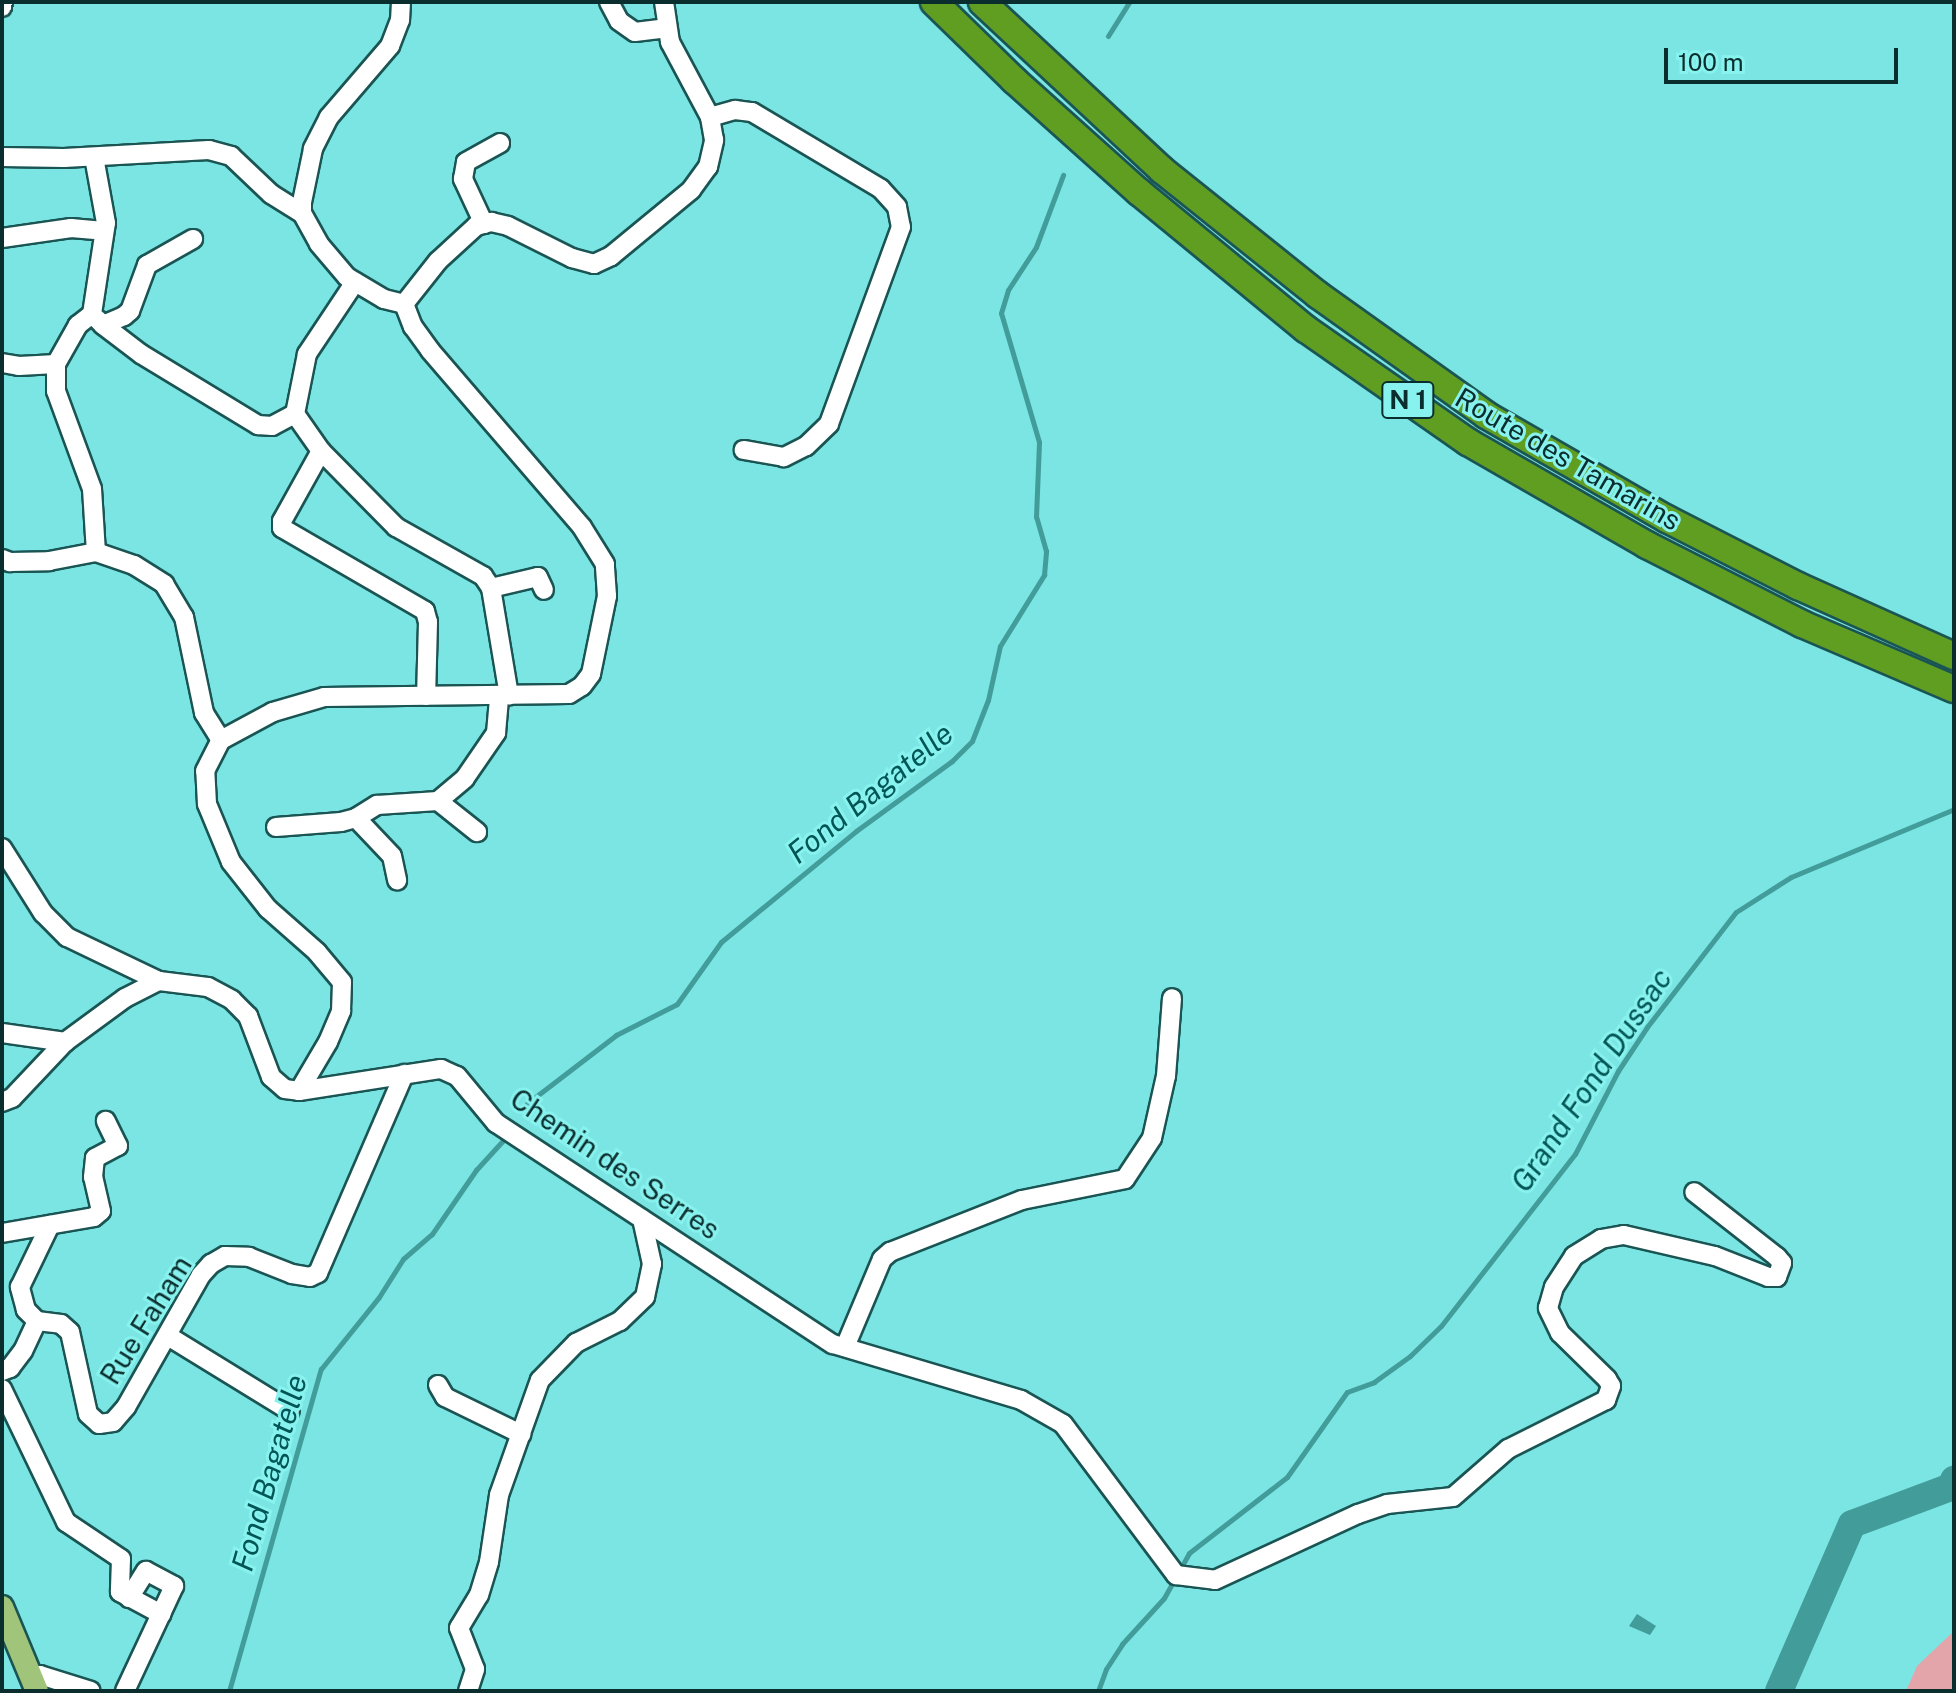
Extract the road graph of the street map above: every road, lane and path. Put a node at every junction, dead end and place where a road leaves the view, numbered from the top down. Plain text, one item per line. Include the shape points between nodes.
1 (401, 2) edge
2 (609, 2) edge
3 (664, 2) edge
4 (934, 2) edge
5 (982, 2) edge
6 (666, 28) junction
7 (710, 117) junction
8 (500, 143) dead end
9 (2, 157) edge
10 (94, 157) junction
11 (302, 213) junction
12 (484, 224) junction
13 (104, 231) junction
14 (2, 238) edge
15 (193, 239) dead end
16 (355, 282) junction
17 (404, 304) junction
18 (98, 320) junction
19 (2, 363) edge
20 (56, 364) junction
21 (295, 414) junction
22 (744, 450) dead end
23 (321, 451) junction
24 (96, 552) junction
25 (2, 559) edge
26 (491, 588) junction
27 (544, 590) dead end
28 (1954, 656) edge
29 (1954, 689) edge
30 (504, 695) junction
31 (426, 696) junction
32 (221, 740) junction
33 (438, 801) junction
34 (356, 818) junction
35 (276, 827) dead end
36 (477, 832) dead end
37 (2, 848) edge
38 (397, 880) dead end
39 (159, 981) junction
40 (1172, 998) dead end
41 (2, 1033) edge
42 (65, 1042) junction
43 (404, 1074) junction
44 (299, 1091) junction
45 (2, 1102) edge
46 (106, 1121) dead end
47 (1694, 1192) dead end
48 (642, 1219) junction
49 (50, 1225) junction
50 (2, 1233) edge
51 (37, 1321) junction
52 (168, 1336) junction
53 (845, 1347) junction
54 (2, 1371) edge
55 (438, 1385) dead end
56 (2, 1389) edge
57 (290, 1411) dead end
58 (521, 1434) junction
59 (129, 1598) junction
60 (2, 1607) edge
61 (161, 1614) junction
62 (34, 1684) edge
63 (91, 1691) edge
64 (125, 1691) edge
65 (468, 1691) edge

1 - 11 street via 390,46 329,117 313,149
2 - 6 street via 619,21 635,32
3 - 6 street
4 - 29 highway, Route des Tamarins / N 1 via 1139,192 1306,329 1468,442 1647,545 1802,624
5 - 28 highway, Route des Tamarins / N 1 via 1162,170 1318,295 1486,415 1667,519 1798,586
6 - 7 street
7 - 12 street via 714,140 708,167 691,190 611,256 594,264 508,226
7 - 22 street via 752,112 881,189 897,207 901,227 829,424 806,446 784,457
8 - 12 street via 466,162 463,179
9 - 10 street
10 - 11 street via 209,150 231,156 271,194
10 - 13 street
11 - 16 street via 319,244
12 - 17 street via 438,261
13 - 14 street via 71,228
13 - 18 street
15 - 18 street via 147,265 130,311
16 - 17 street
16 - 21 street via 307,354
17 - 30 street via 430,350 582,527 605,564 607,596 591,674 582,686 569,694
18 - 20 street via 78,325
18 - 21 street via 141,354 258,425 272,426
19 - 20 street
20 - 24 street via 56,391 92,489
21 - 23 street
23 - 26 street via 408,537 474,569
23 - 31 street via 282,528 425,611
24 - 25 street via 49,561
24 - 32 street via 134,565 164,584 184,617 204,713
26 - 27 street via 538,577
26 - 30 street
30 - 31 street
30 - 33 street via 496,733 465,778
31 - 32 street via 299,702
32 - 44 street via 205,771 207,804 231,862 268,909 342,982 341,1011
33 - 34 street via 377,805
33 - 36 street
34 - 35 street
34 - 38 street via 392,856
37 - 39 street via 43,913 67,937
39 - 42 street via 125,998
39 - 44 street via 208,987 232,1000 248,1016 271,1077 285,1089
40 - 53 street via 1166,1076 1152,1138 1125,1179 1022,1200 890,1252 882,1259
41 - 42 street
42 - 45 street
43 - 44 street, Chemin des Serres
43 - 48 street, Chemin des Serres via 441,1069 457,1076 496,1123
43 - 52 street, Rue Faham via 318,1273 301,1275 249,1257 225,1256 201,1275
46 - 49 street via 118,1146 95,1158 93,1177 101,1211
47 - 53 street, Chemin des Serres via 1777,1257 1782,1263 1777,1277 1624,1235 1601,1239 1574,1256 1554,1287 1548,1308 1560,1333 1607,1379 1611,1386 1606,1400 1508,1449 1453,1497 1387,1504 1358,1514 1215,1580 1176,1575 1063,1424 1021,1400
48 - 53 street, Chemin des Serres
48 - 58 street via 652,1264 645,1297 620,1321 576,1343 540,1380
49 - 50 street
49 - 51 street via 20,1287 26,1310
51 - 52 street, Rue Faham via 61,1324 70,1332 83,1403 99,1424 113,1422 126,1407
51 - 54 street via 23,1351
52 - 57 street
55 - 58 street via 445,1397
56 - 59 street via 66,1522 121,1559 120,1592
58 - 65 street via 499,1495 479,1595 459,1628 475,1669
59 - 61 street
59 - 61 street via 146,1571 174,1586
60 - 62 main road
61 - 64 street
62 - 63 street via 40,1675

